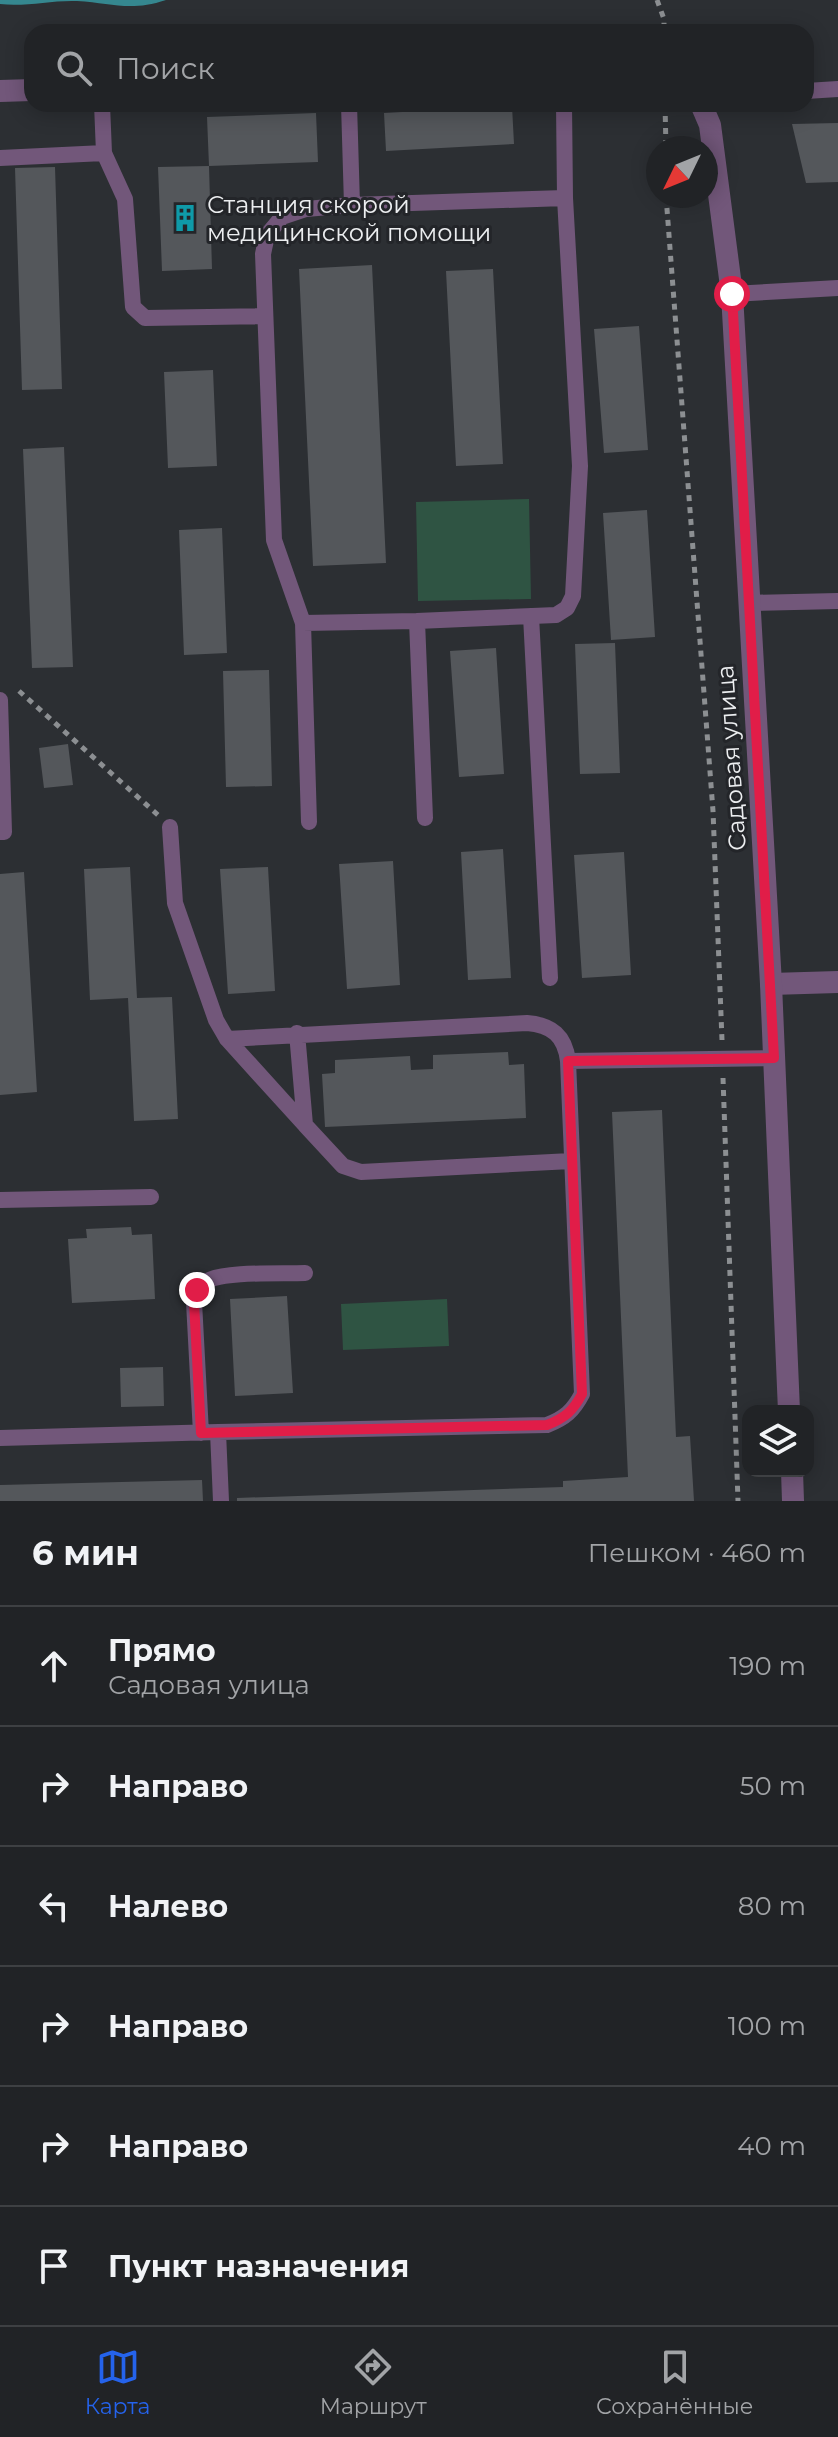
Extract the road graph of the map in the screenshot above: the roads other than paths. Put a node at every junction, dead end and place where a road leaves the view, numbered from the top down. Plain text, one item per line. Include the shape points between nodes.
1 (838, 89) edge
2 (24, 90) edge
3 (814, 90) edge
4 (0, 91) edge
5 (102, 112) edge
6 (349, 112) edge
7 (564, 112) edge
8 (704, 112) edge
9 (104, 153) junction
10 (0, 158) edge
11 (565, 198) junction
12 (352, 205) junction
13 (838, 288) edge
14 (732, 294) junction
15 (264, 316) junction
16 (838, 601) edge
17 (747, 603) junction
18 (531, 616) junction
19 (417, 621) junction
20 (303, 623) junction
21 (0, 700) edge
22 (425, 818) dead end
23 (309, 822) dead end
24 (170, 827) road end
25 (0, 832) edge
26 (550, 978) dead end
27 (838, 982) edge
28 (771, 984) junction
29 (297, 1033) junction
30 (227, 1039) junction
31 (774, 1058) junction
32 (568, 1061) junction
33 (305, 1125) junction
34 (571, 1161) junction
35 (151, 1197) dead end
36 (0, 1200) edge
37 (305, 1273) dead end
38 (789, 1405) edge
39 (210, 1432) junction
40 (0, 1438) edge
41 (792, 1477) edge
42 (221, 1501) edge
43 (793, 1501) edge

1 - 3 lane
2 - 4 street
5 - 9 lane
6 - 12 lane
7 - 11 lane
8 - 14 street, Садовая улица
9 - 10 lane
9 - 15 lane via 125,199 133,307 145,318
11 - 12 lane
11 - 18 lane via 580,466 573,596 556,615
12 - 15 lane via 282,217 267,235
13 - 14 lane
14 - 17 street, Садовая улица
15 - 20 lane via 274,540
16 - 17 lane
17 - 28 street, Садовая улица
18 - 19 lane
18 - 26 lane
19 - 20 lane
19 - 22 lane
20 - 23 lane
21 - 25 lane
24 - 30 lane via 175,903
27 - 28 street
28 - 31 street, Садовая улица
29 - 30 lane
29 - 32 lane via 543,1025 562,1038
29 - 33 lane
30 - 33 lane
31 - 32 lane
31 - 38 street, Садовая улица
32 - 34 lane
33 - 34 lane via 343,1166 361,1172
34 - 39 lane via 582,1394 565,1418 547,1425
35 - 36 lane
37 - 39 lane via 219,1276 197,1290 194,1302
39 - 40 lane
39 - 42 lane
41 - 43 street

